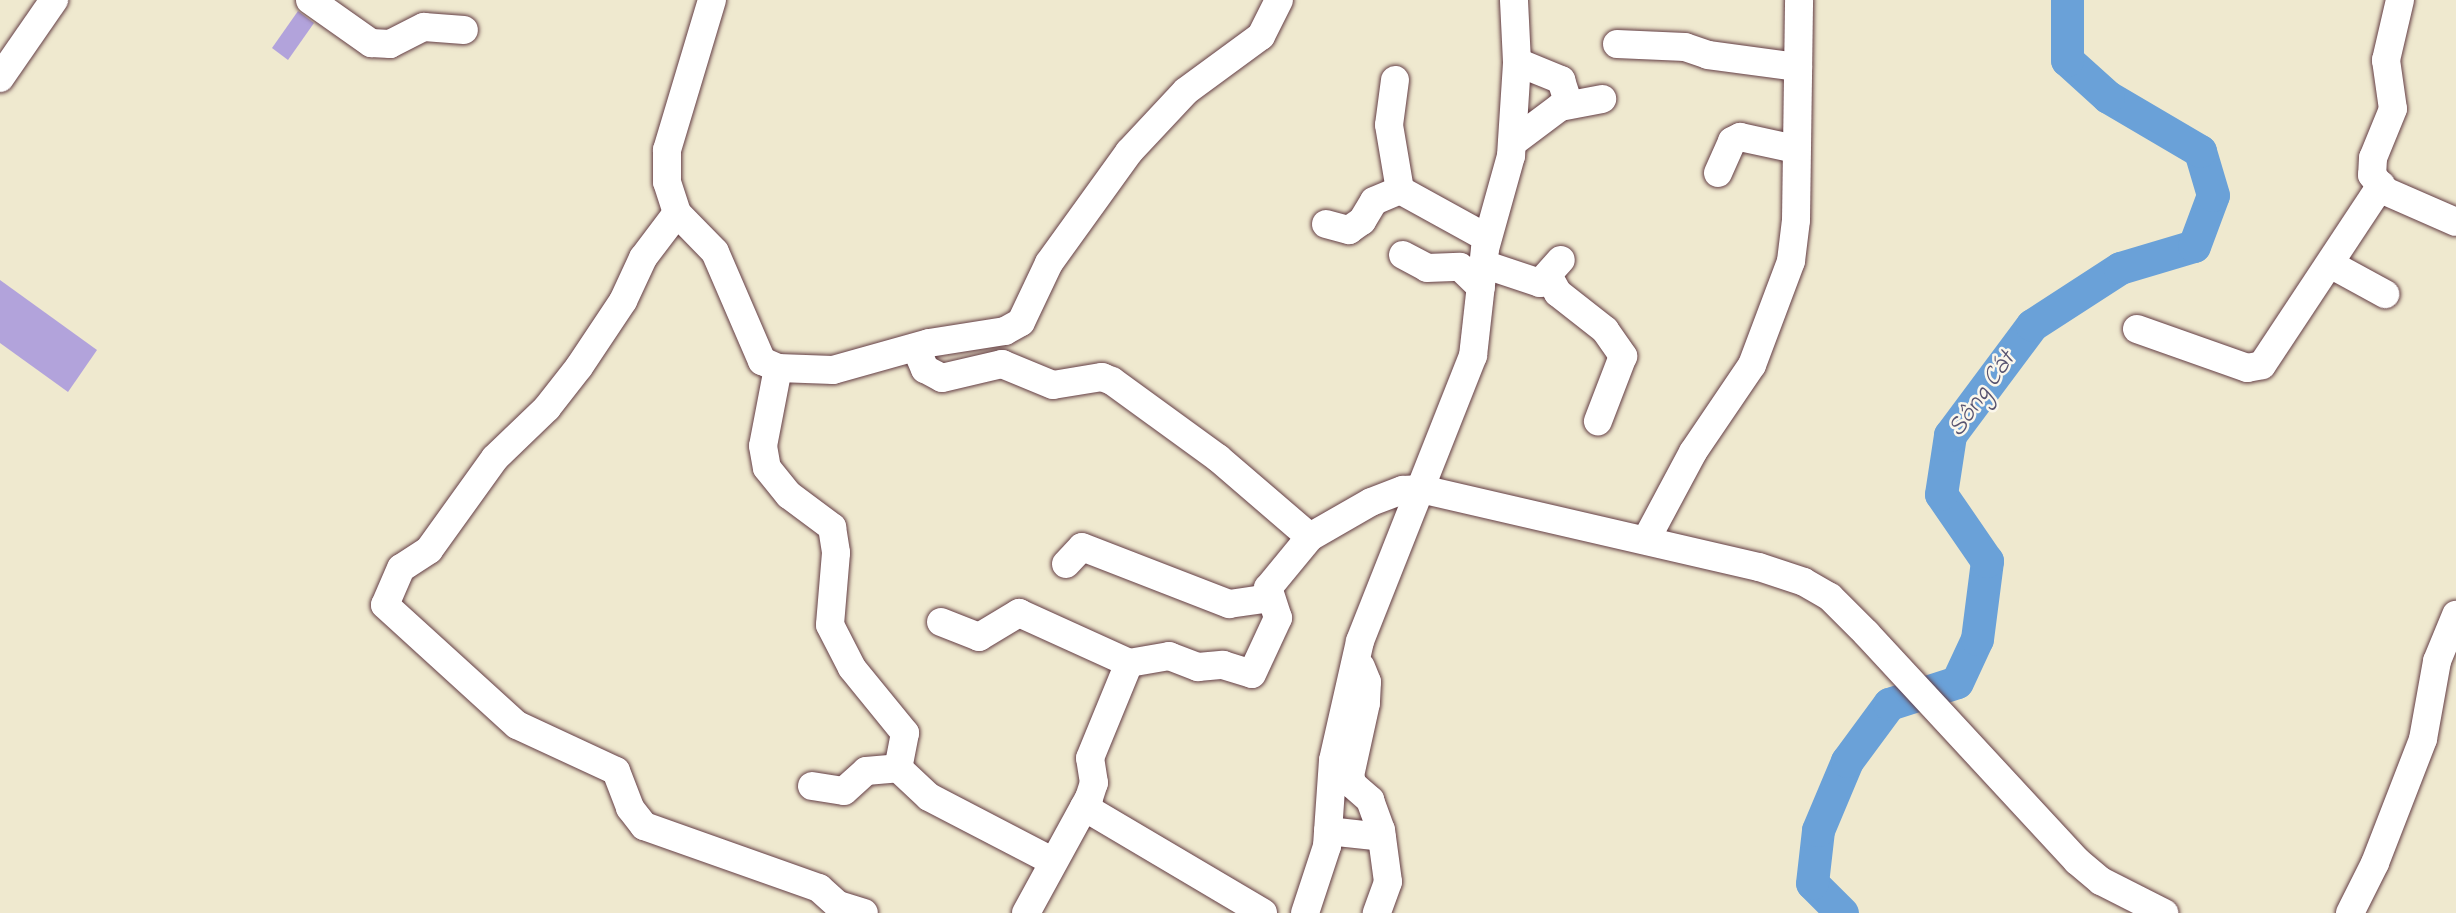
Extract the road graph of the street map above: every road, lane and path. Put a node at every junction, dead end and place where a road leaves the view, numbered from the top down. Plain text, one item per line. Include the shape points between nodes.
1 (54, 0) edge
2 (310, 0) edge
3 (712, 0) edge
4 (1279, 0) edge
5 (1514, 0) edge
6 (1799, 0) edge
7 (2400, 0) edge
8 (464, 30) dead end
9 (1617, 44) dead end
10 (1517, 62) junction
11 (1798, 67) junction
12 (0, 78) edge
13 (1395, 80) dead end
14 (1602, 99) dead end
15 (1569, 104) junction
16 (1512, 143) junction
17 (1795, 149) junction
18 (1718, 173) dead end
19 (2381, 186) junction
20 (1400, 190) junction
21 (677, 213) junction
22 (2456, 222) edge
23 (1326, 224) dead end
24 (1403, 255) dead end
25 (1484, 263) junction
26 (2330, 264) junction
27 (2385, 294) dead end
28 (2137, 328) dead end
29 (916, 348) junction
30 (778, 368) junction
31 (1598, 421) dead end
32 (1422, 489) junction
33 (1310, 537) junction
34 (1646, 540) junction
35 (1066, 564) dead end
36 (1270, 598) junction
37 (2456, 615) edge
38 (941, 622) dead end
39 (1356, 659) junction
40 (1129, 663) junction
41 (898, 768) junction
42 (812, 786) dead end
43 (1084, 807) junction
44 (1328, 831) junction
45 (1382, 837) junction
46 (1052, 861) junction
47 (864, 913) edge
48 (1026, 913) edge
49 (1263, 913) edge
50 (1305, 913) edge
51 (1377, 913) edge
52 (2164, 913) edge
53 (2350, 913) edge

1 - 12 street
2 - 8 street via 371,43 390,44 424,27
3 - 21 street via 664,162
4 - 29 street via 1261,36 1186,91 1129,152 1049,263 1021,322 1004,331
5 - 10 street
6 - 11 street
7 - 19 street via 2386,60 2393,109 2370,169
9 - 11 street via 1685,47 1708,55
10 - 15 street via 1561,80
10 - 16 street
11 - 17 street
13 - 20 street via 1389,125
14 - 15 street
15 - 16 street
16 - 25 street
17 - 18 street via 1740,137 1732,141
17 - 34 street via 1793,250 1756,354 1693,452
19 - 22 street
19 - 26 street
20 - 23 street via 1374,201 1362,221 1349,230
20 - 25 street
21 - 30 street via 709,243 762,361
21 - 47 street via 643,258 623,301 579,367 547,408 495,458 429,550 401,568 385,606 517,725 616,771 630,808 644,826 819,888 838,905
24 - 25 street via 1427,268
25 - 31 street via 1531,282 1545,283 1555,269 1558,293 1605,330 1623,356
25 - 32 street via 1473,356 1434,447
26 - 27 street
26 - 28 street via 2267,362 2255,368
29 - 30 street via 854,368
29 - 33 street via 925,369 942,378 1002,364 1053,386 1096,378 1112,381 1218,458
30 - 41 street via 763,446 767,468 789,495 832,527 836,553 830,625 852,668 905,733
32 - 33 street via 1403,490 1371,502
32 - 34 street
32 - 39 street
33 - 36 street via 1272,582
34 - 52 street via 1804,582 1830,597 2088,871
35 - 36 street via 1082,547 1229,604
36 - 40 street via 1278,618 1252,674 1223,665 1198,667 1169,656
37 - 53 street via 2437,661 2423,739 2375,863
38 - 40 street via 979,637 1019,613
39 - 44 street via 1333,760
39 - 45 street via 1367,682 1350,776 1373,807
40 - 43 street via 1090,758 1093,787
41 - 42 street via 866,771 844,791
41 - 46 street via 929,797
43 - 46 street
43 - 49 street
44 - 45 street
44 - 50 street via 1324,861
45 - 51 street via 1388,881
46 - 48 street

